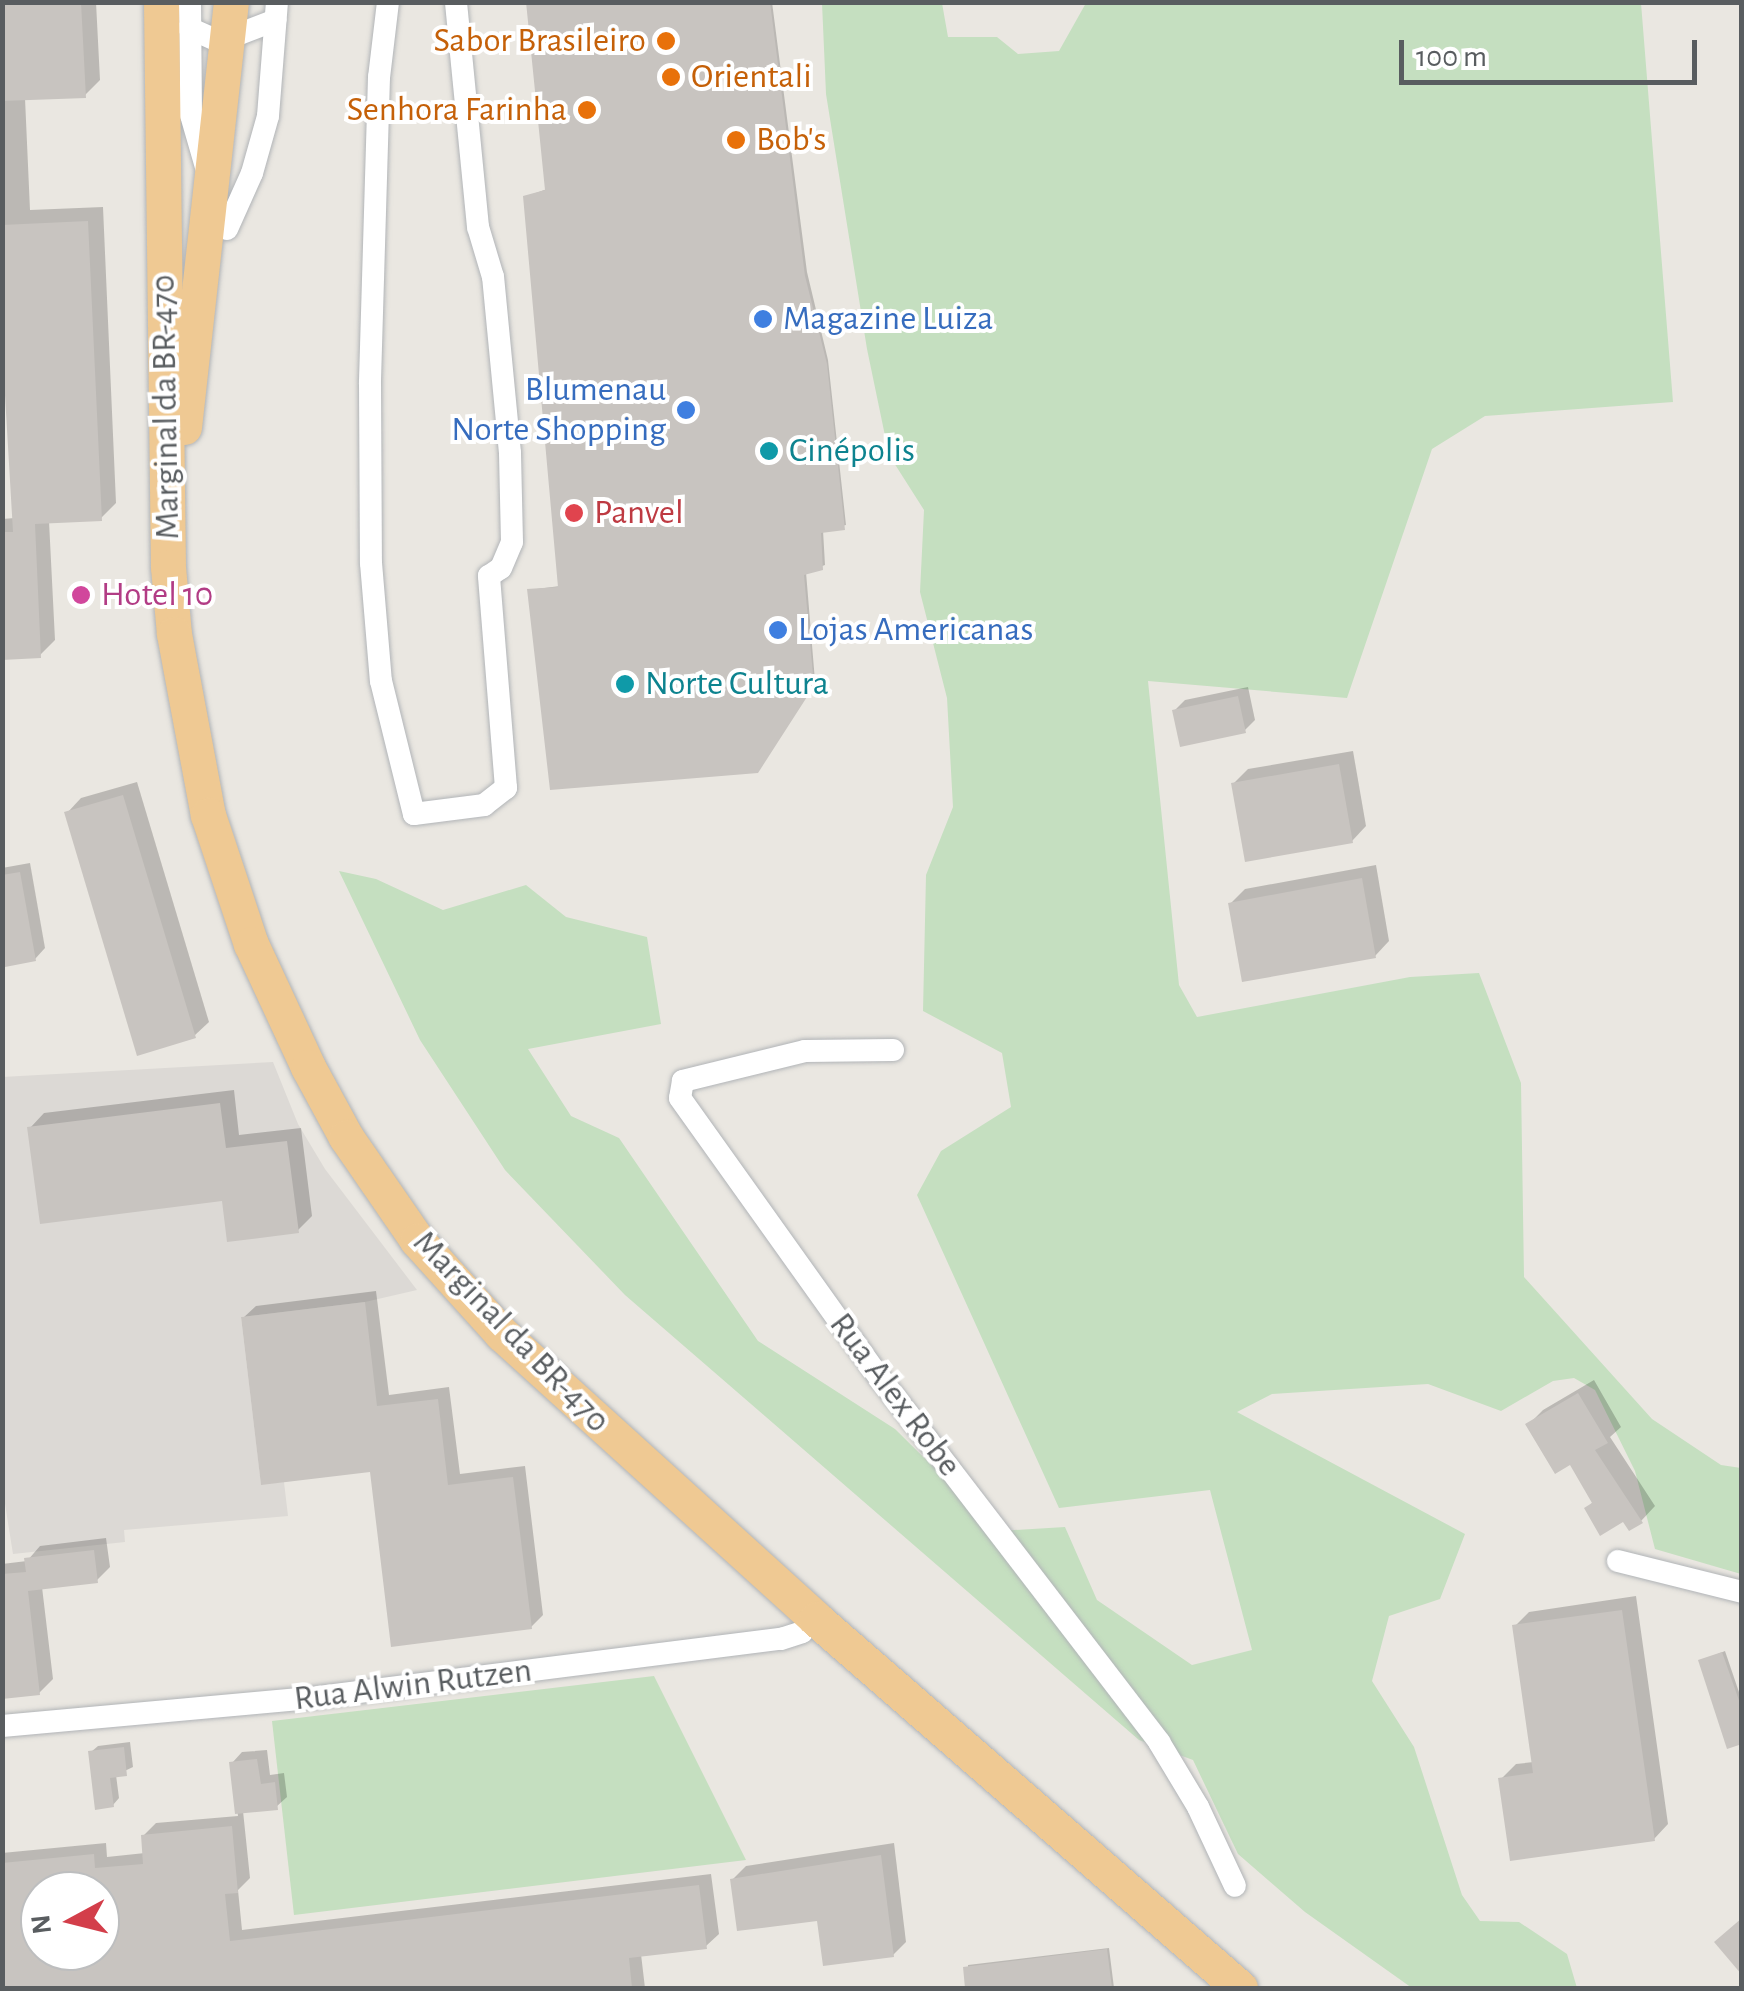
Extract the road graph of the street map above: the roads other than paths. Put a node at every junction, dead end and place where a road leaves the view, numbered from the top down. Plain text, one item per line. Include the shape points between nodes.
1 (161, 2) edge
2 (190, 2) edge
3 (231, 2) edge
4 (388, 2) edge
5 (456, 2) edge
6 (277, 11) edge
7 (189, 28) junction
8 (229, 38) junction
9 (212, 186) junction
10 (168, 567) junction
11 (893, 1050) dead end
12 (1618, 1562) dead end
13 (1742, 1592) edge
14 (816, 1620) junction
15 (2, 1726) edge
16 (1235, 1886) dead end
17 (1219, 1976) edge
18 (1240, 1988) edge

1 - 10 highway, Marginal da BR-470
2 - 7 street
3 - 8 highway
4 - 5 street via 379,77 370,384 372,562 381,680 414,814 484,805 506,788 489,576 502,568 512,542 510,453
6 - 8 street
6 - 9 street via 268,116 228,229
7 - 8 street via 214,40
7 - 9 street via 190,115
8 - 9 highway
9 - 10 highway
10 - 14 highway, Marginal da BR-470 via 182,688 208,814 276,1004 346,1137 418,1240 502,1334
11 - 16 street, Rua Alex Robe via 804,1050 683,1081 680,1098 880,1378 1159,1742
12 - 13 street
14 - 15 street, Rua Alwin Rutzen via 802,1632 762,1642
14 - 17 highway, Marginal da BR-470
17 - 18 highway, Marginal da BR-470

